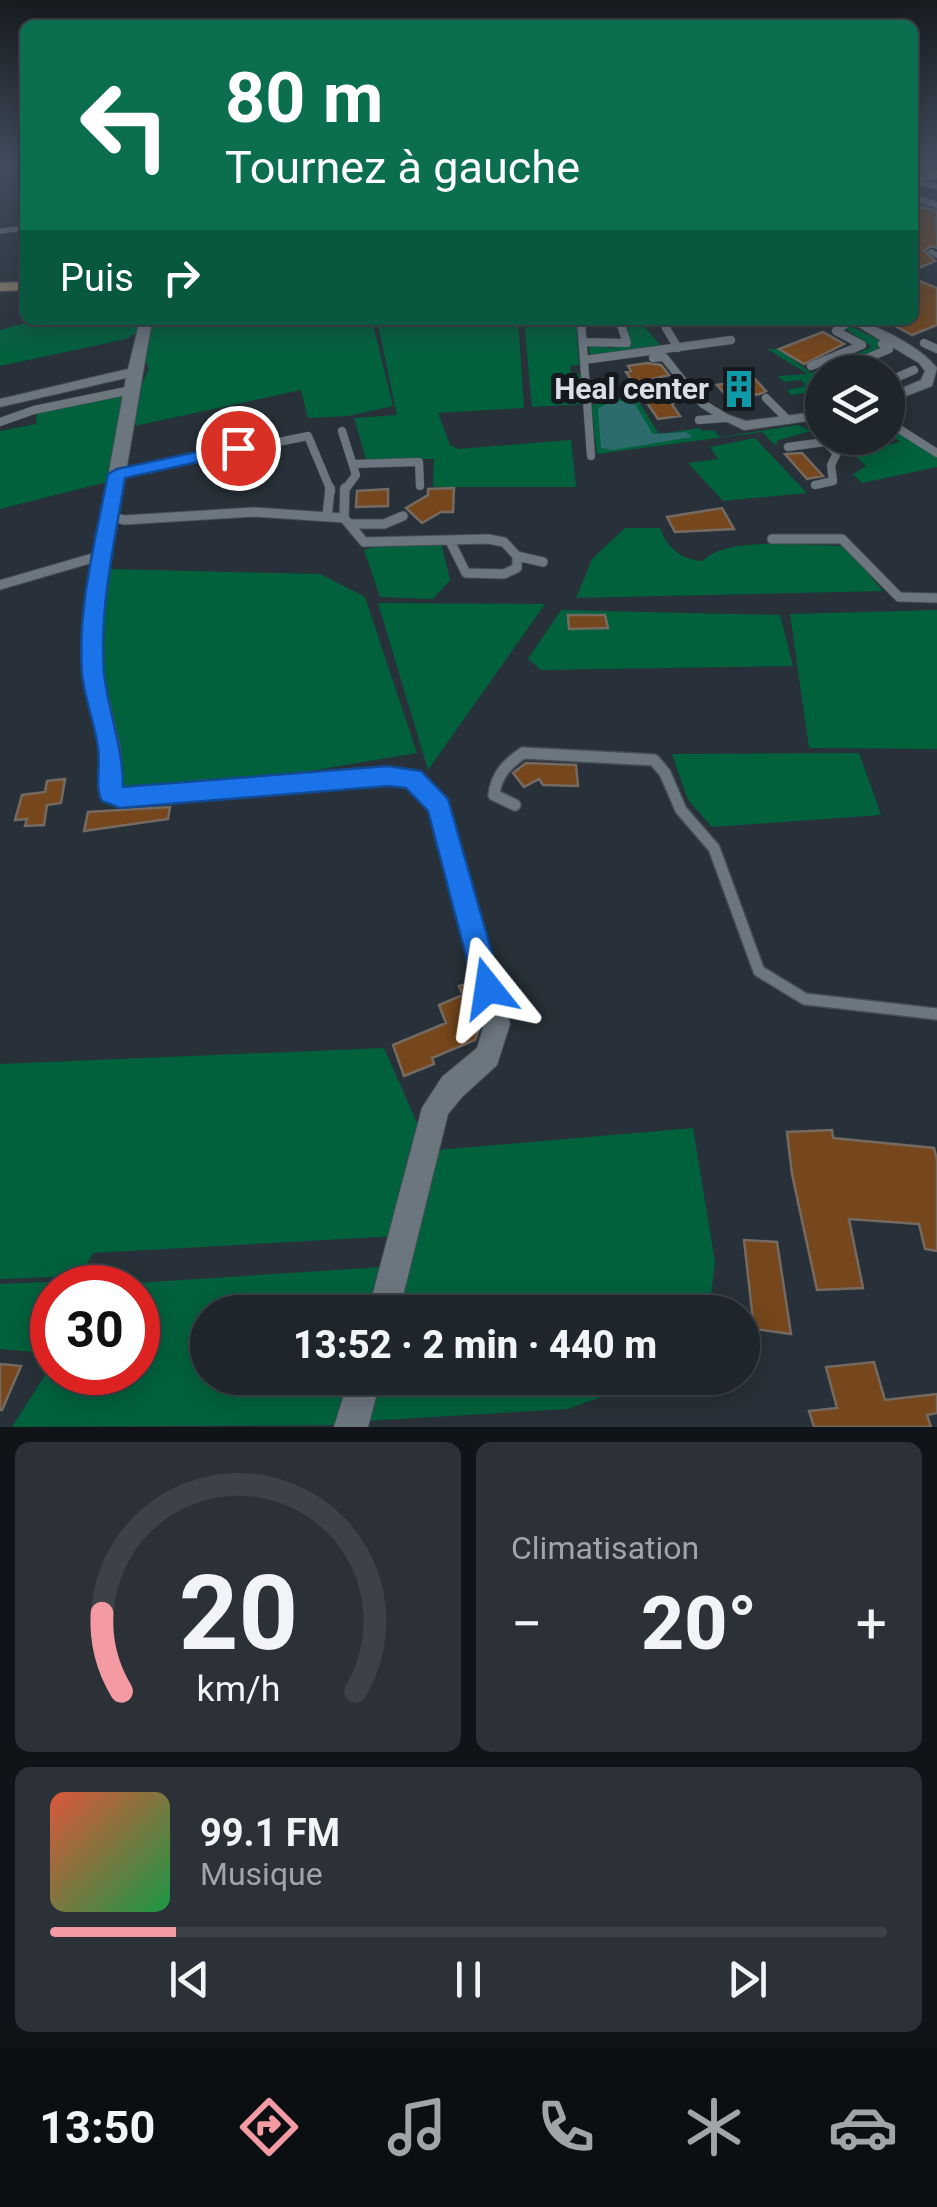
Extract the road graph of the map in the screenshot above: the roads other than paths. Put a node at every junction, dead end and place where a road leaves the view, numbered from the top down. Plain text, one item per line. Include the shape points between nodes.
1 (145, 325) edge
2 (581, 325) edge
3 (621, 325) dead end
4 (845, 325) edge
5 (861, 325) edge
6 (666, 328) dead end
7 (731, 340) dead end
8 (583, 342) junction
9 (924, 343) dead end
10 (882, 344) dead end
11 (678, 348) junction
12 (937, 350) edge
13 (838, 355) edge
14 (875, 355) edge
15 (584, 360) junction
16 (632, 362) dead end
17 (933, 365) edge
18 (914, 370) dead end
19 (905, 373) edge
20 (133, 381) junction
21 (682, 381) junction
22 (656, 385) dead end
23 (932, 385) edge
24 (906, 392) edge
25 (766, 398) dead end
26 (0, 403) edge
27 (726, 418) junction
28 (805, 418) edge
29 (699, 420) dead end
30 (788, 420) junction
31 (0, 422) edge
32 (342, 430) dead end
33 (905, 433) edge
34 (805, 443) edge
35 (788, 447) dead end
36 (937, 453) edge
37 (835, 455) edge
38 (591, 456) dead end
39 (352, 464) junction
40 (117, 474) junction
41 (814, 484) dead end
42 (420, 486) dead end
43 (109, 516) junction
44 (403, 516) dead end
45 (327, 517) junction
46 (346, 521) junction
47 (772, 539) dead end
48 (450, 541) junction
49 (102, 556) junction
50 (517, 556) junction
51 (543, 562) dead end
52 (0, 585) edge
53 (937, 598) edge
54 (515, 805) dead end
55 (937, 1014) edge
56 (388, 1295) edge
57 (360, 1395) edge
58 (350, 1427) edge

1 - 20 street
2 - 8 lane
3 - 8 lane via 627,343
4 - 13 lane via 836,331 862,345
5 - 17 street
6 - 11 lane
7 - 11 lane
8 - 15 lane
9 - 12 lane
10 - 14 lane via 890,349
11 - 15 lane
15 - 38 lane
16 - 21 lane via 664,357
17 - 23 street
18 - 19 lane
20 - 26 street
20 - 31 lane
20 - 40 street
21 - 22 lane
21 - 27 lane
23 - 24 street
25 - 30 lane
27 - 29 lane
27 - 30 street via 744,426
28 - 30 street
32 - 39 lane
33 - 36 lane
34 - 35 lane
37 - 41 lane via 833,480
39 - 42 lane via 419,462
39 - 46 lane via 356,475 344,490
40 - 43 street
40 - 45 lane via 308,436 332,495
43 - 45 lane
43 - 49 street
44 - 46 lane via 384,524
45 - 46 lane
46 - 48 lane via 364,542
47 - 53 lane via 842,539 899,597
48 - 50 lane via 504,542
48 - 50 lane via 466,573 504,574 517,568
49 - 52 lane
49 - 56 street via 92,648 111,752 111,794 388,776 412,778 439,806 497,1024 488,1056 436,1108
50 - 51 lane
54 - 55 lane via 494,795 494,783 523,752 654,760 666,770 684,816 714,848 759,972 805,999
57 - 58 street

